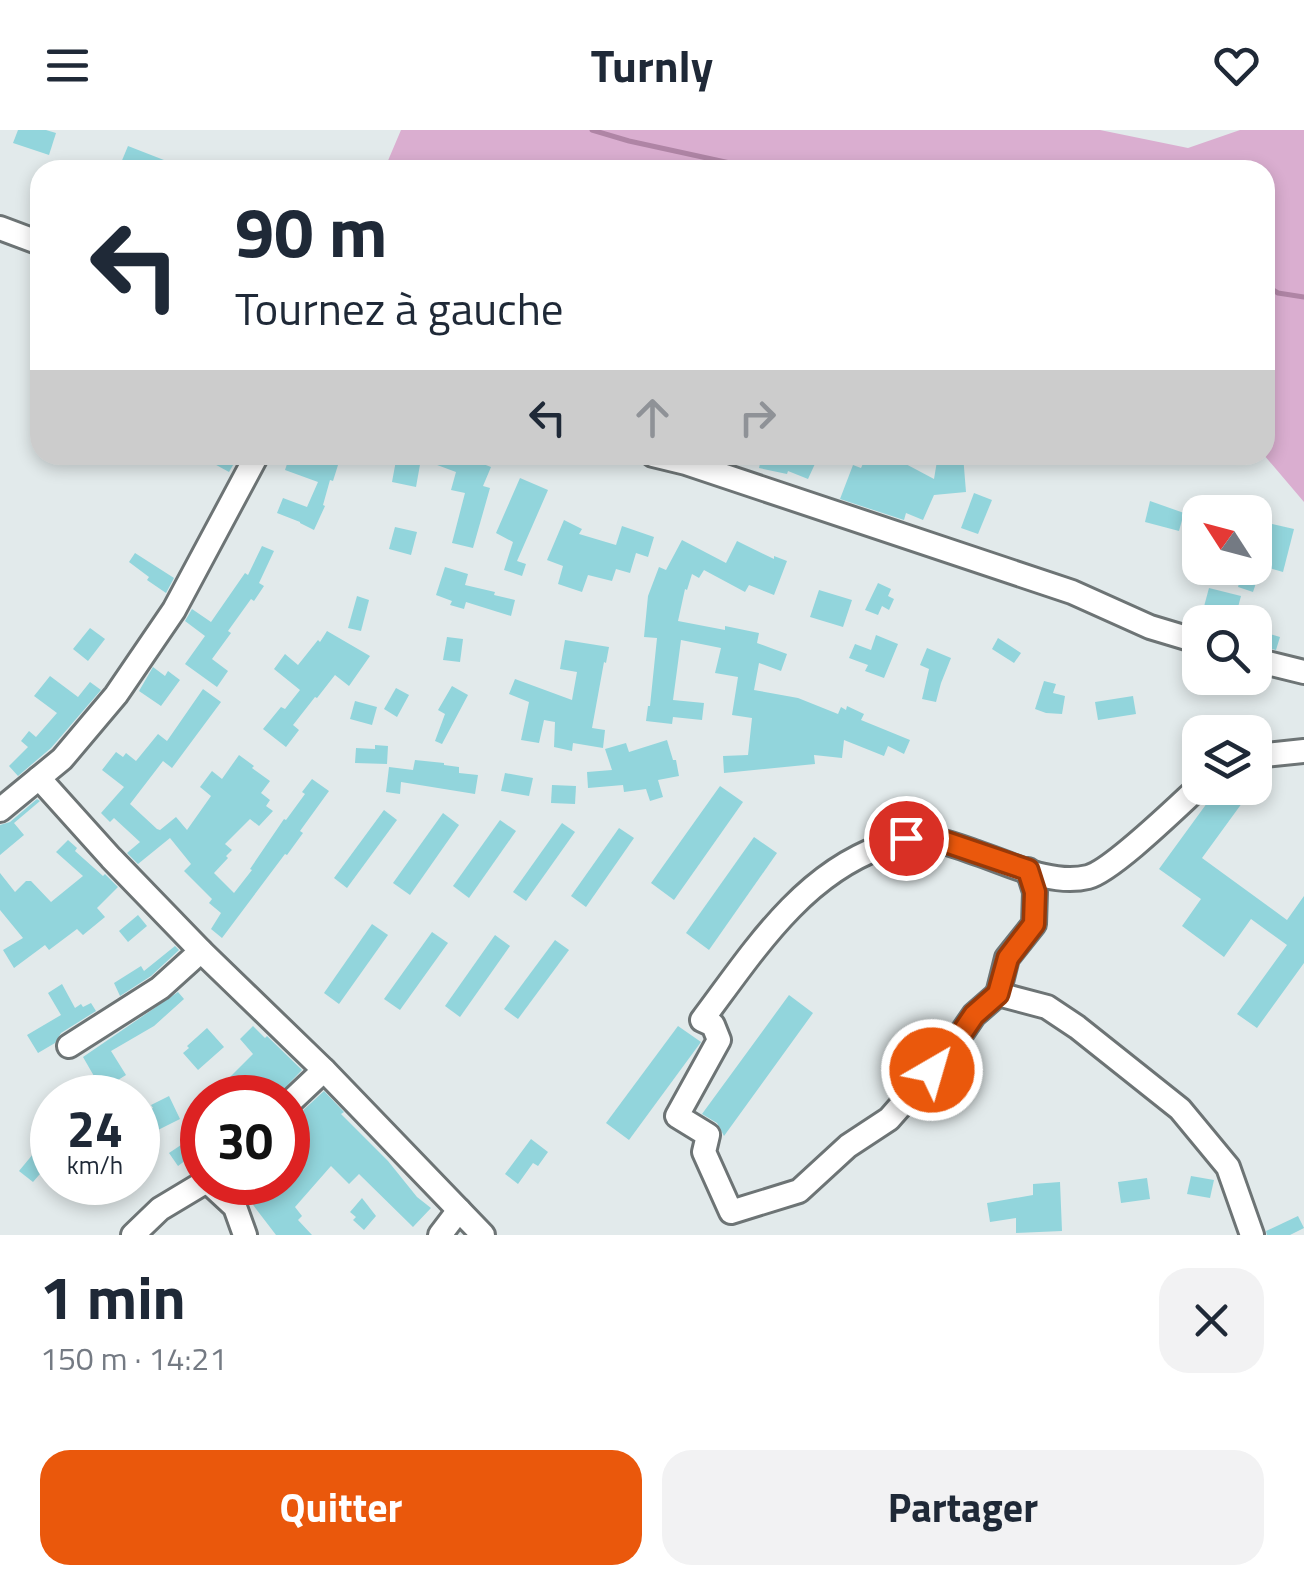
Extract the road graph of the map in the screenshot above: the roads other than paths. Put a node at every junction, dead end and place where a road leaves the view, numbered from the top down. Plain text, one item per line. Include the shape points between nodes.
1 (0, 228) edge
2 (30, 238) edge
3 (252, 465) edge
4 (692, 465) edge
5 (1182, 637) edge
6 (1272, 664) edge
7 (1304, 672) edge
8 (1304, 750) edge
9 (1272, 754) edge
10 (39, 778) junction
11 (1182, 802) edge
12 (0, 810) edge
13 (1028, 870) junction
14 (201, 950) junction
15 (998, 994) junction
16 (70, 1046) dead end
17 (324, 1070) junction
18 (310, 1083) edge
19 (180, 1198) edge
20 (233, 1205) edge
21 (458, 1210) junction
22 (133, 1235) edge
23 (245, 1235) edge
24 (440, 1235) edge
25 (483, 1235) edge
26 (1252, 1235) edge

1 - 2 street
3 - 10 street via 174,610 116,695
4 - 5 street via 1072,592
6 - 7 street
8 - 9 street
10 - 12 street
10 - 14 street
11 - 13 street via 1093,876 1072,880
13 - 15 street via 1034,924 1008,958
13 - 15 street via 937,839 906,838 843,866 771,929 702,1020 714,1025 719,1040 676,1116 708,1135 704,1152 731,1212 799,1191 889,1119
14 - 16 street via 160,988
14 - 17 street
15 - 26 street via 1047,1007 1180,1108 1228,1168
17 - 18 street
17 - 21 street
19 - 22 street
20 - 23 street
21 - 24 street
21 - 25 street

